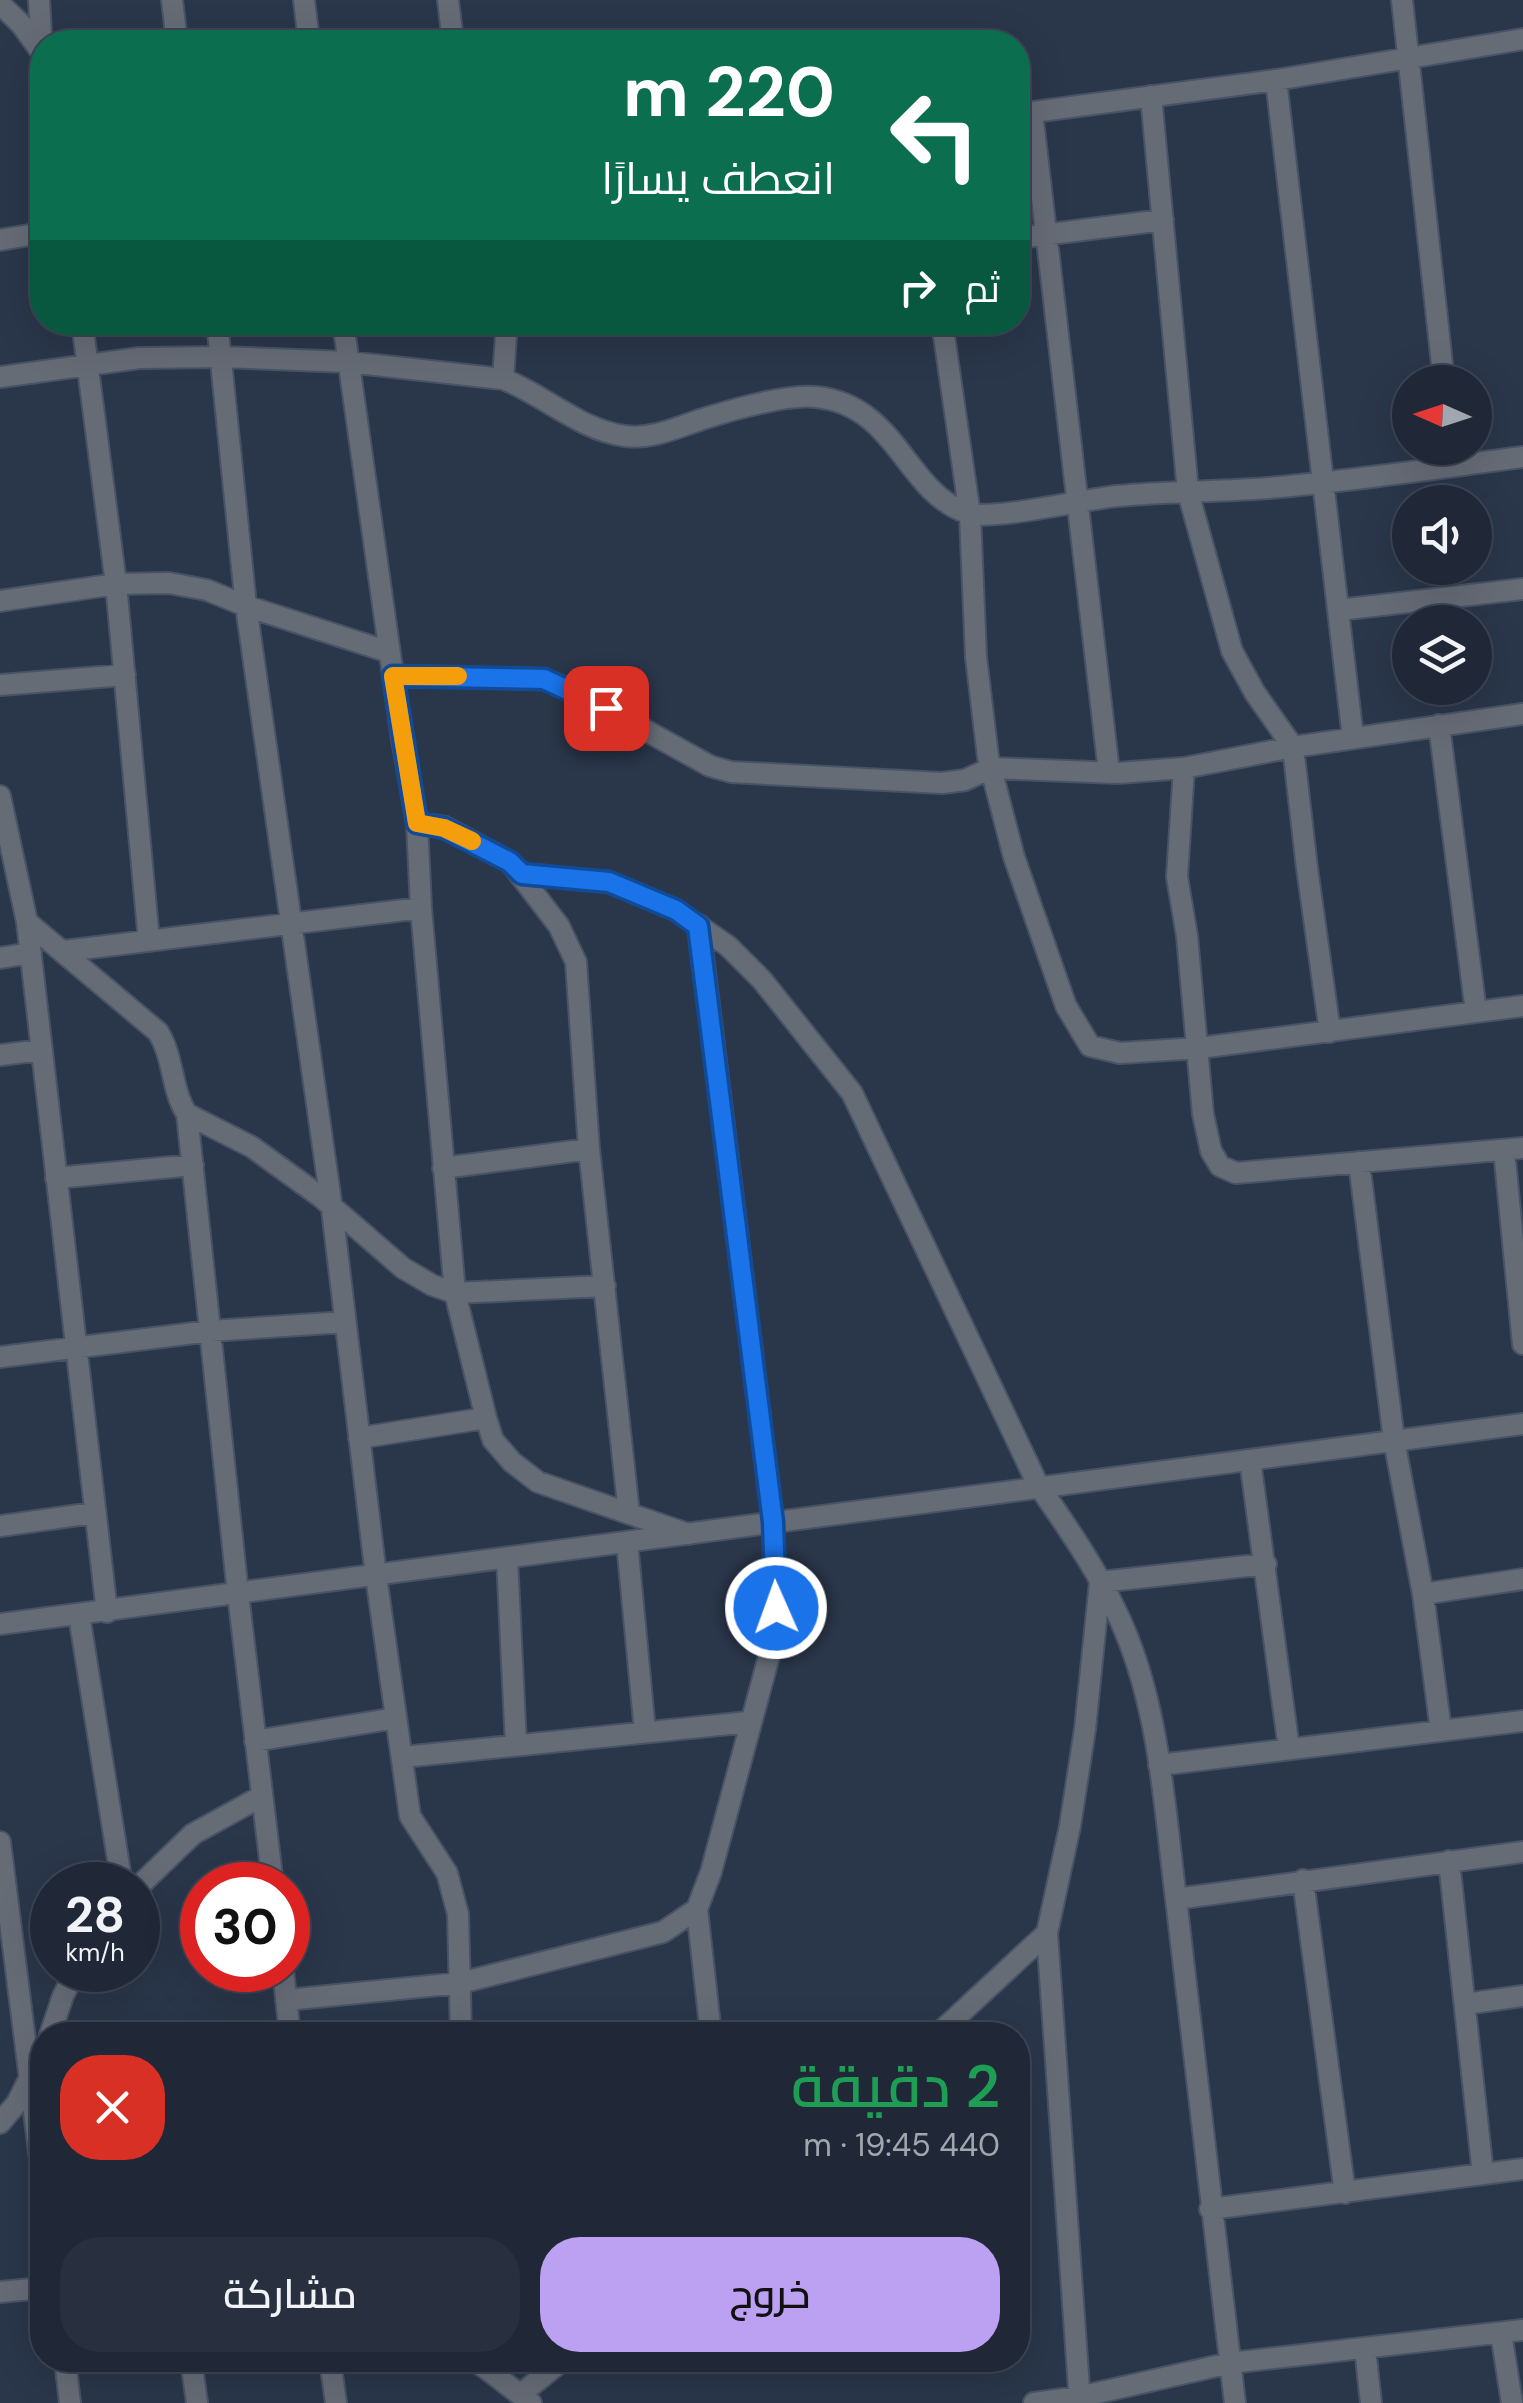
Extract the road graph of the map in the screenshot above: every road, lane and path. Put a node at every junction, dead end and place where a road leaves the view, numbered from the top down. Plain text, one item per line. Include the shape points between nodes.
1 (39, 0) edge
2 (172, 0) edge
3 (304, 0) edge
4 (448, 0) edge
5 (1402, 0) edge
6 (0, 4) edge
7 (41, 30) edge
8 (176, 30) edge
9 (308, 30) edge
10 (452, 30) edge
11 (30, 36) edge
12 (1523, 39) edge
13 (1410, 59) junction
14 (1276, 80) junction
15 (1152, 96) junction
16 (1030, 112) edge
17 (1030, 146) edge
18 (1163, 220) junction
19 (1046, 234) junction
20 (30, 235) edge
21 (1030, 236) edge
22 (0, 240) edge
23 (84, 335) edge
24 (219, 335) edge
25 (345, 335) edge
26 (507, 335) edge
27 (944, 335) edge
28 (222, 358) junction
29 (348, 362) junction
30 (88, 364) junction
31 (1442, 365) edge
32 (0, 377) edge
33 (503, 379) junction
34 (1492, 457) edge
35 (1523, 457) edge
36 (1409, 465) edge
37 (1323, 481) junction
38 (1188, 492) junction
39 (1078, 502) junction
40 (970, 515) junction
41 (116, 584) junction
42 (1523, 589) edge
43 (0, 601) edge
44 (246, 606) junction
45 (1338, 610) junction
46 (390, 652) junction
47 (124, 676) junction
48 (393, 676) junction
49 (0, 685) edge
50 (1523, 714) edge
51 (1439, 725) junction
52 (1354, 738) junction
53 (1293, 747) junction
54 (991, 768) junction
55 (1184, 768) junction
56 (1108, 772) junction
57 (0, 796) edge
58 (417, 823) junction
59 (522, 874) junction
60 (422, 908) junction
61 (27, 922) junction
62 (292, 924) junction
63 (698, 926) junction
64 (148, 941) junction
65 (64, 950) junction
66 (31, 953) junction
67 (0, 958) edge
68 (1523, 1006) edge
69 (1476, 1012) junction
70 (1330, 1032) junction
71 (1199, 1048) junction
72 (42, 1050) junction
73 (0, 1055) edge
74 (188, 1114) junction
75 (589, 1149) junction
76 (1513, 1149) edge
77 (1359, 1162) junction
78 (193, 1164) junction
79 (444, 1168) junction
80 (56, 1178) junction
81 (332, 1208) junction
82 (605, 1286) junction
83 (456, 1293) junction
84 (345, 1322) junction
85 (210, 1331) junction
86 (1523, 1344) edge
87 (76, 1348) junction
88 (0, 1356) edge
89 (486, 1418) junction
90 (1523, 1424) edge
91 (360, 1438) junction
92 (1394, 1440) junction
93 (1250, 1460) junction
94 (1038, 1486) junction
95 (93, 1512) junction
96 (630, 1513) junction
97 (773, 1522) junction
98 (0, 1526) edge
99 (688, 1534) junction
100 (626, 1542) junction
101 (507, 1558) junction
102 (1266, 1564) junction
103 (376, 1576) junction
104 (1523, 1579) edge
105 (1100, 1582) junction
106 (238, 1594) junction
107 (1423, 1594) junction
108 (106, 1612) junction
109 (79, 1615) junction
110 (0, 1624) edge
111 (396, 1718) junction
112 (749, 1722) junction
113 (1523, 1722) edge
114 (1442, 1731) junction
115 (645, 1732) junction
116 (255, 1740) junction
117 (516, 1744) junction
118 (1290, 1749) junction
119 (403, 1757) junction
120 (1159, 1765) junction
121 (262, 1796) junction
122 (0, 1842) edge
123 (1523, 1852) edge
124 (1448, 1861) junction
125 (118, 1862) edge
126 (269, 1862) edge
127 (160, 1865) edge
128 (1304, 1880) junction
129 (1176, 1899) junction
130 (697, 1909) junction
131 (1047, 1933) junction
132 (460, 1982) junction
133 (65, 1992) edge
134 (285, 1992) edge
135 (1523, 1996) edge
136 (286, 2000) junction
137 (1465, 2004) junction
138 (54, 2022) edge
139 (289, 2022) edge
140 (461, 2022) edge
141 (710, 2022) edge
142 (950, 2022) edge
143 (30, 2067) edge
144 (30, 2077) edge
145 (0, 2123) edge
146 (1523, 2169) edge
147 (1483, 2174) junction
148 (1344, 2193) junction
149 (1210, 2209) junction
150 (30, 2289) edge
151 (0, 2292) edge
152 (1523, 2330) edge
153 (1500, 2332) junction
154 (1364, 2348) junction
155 (1230, 2362) junction
156 (66, 2372) edge
157 (193, 2372) edge
158 (332, 2372) edge
159 (494, 2372) edge
160 (552, 2372) edge
161 (526, 2399) edge
162 (1080, 2400) edge
163 (70, 2403) edge
164 (197, 2403) edge
165 (336, 2403) edge
166 (1034, 2403) edge
167 (1235, 2403) edge
168 (1372, 2403) edge
169 (1512, 2403) edge

1 - 7 street
2 - 8 street
3 - 9 street
4 - 10 street
5 - 13 street
6 - 11 street
12 - 13 street
13 - 14 street
13 - 31 street
14 - 15 street
14 - 37 street
15 - 16 street
15 - 18 street
17 - 19 street
18 - 19 street
18 - 38 street
19 - 21 street
19 - 39 street
20 - 22 street
23 - 30 street
24 - 28 street
25 - 29 street
26 - 33 street
27 - 40 street
28 - 29 street
28 - 30 street
28 - 44 street
29 - 33 street
29 - 46 street
30 - 32 street
30 - 41 street
33 - 40 street via 580,421 628,437 820,396 860,411 886,431 926,484
34 - 35 street
36 - 37 street
37 - 38 street
37 - 45 street
38 - 39 street
38 - 53 street via 1232,651
39 - 40 street
39 - 56 street
40 - 54 street via 976,657
41 - 43 street
41 - 44 street via 169,583
41 - 47 street
42 - 45 street
44 - 46 street
44 - 62 street
45 - 52 street
46 - 48 street
47 - 49 street
47 - 64 street
48 - 54 street via 544,679 710,766 747,775 953,783
48 - 58 street
50 - 51 street
51 - 52 street
51 - 69 street
52 - 53 street
53 - 55 street
53 - 70 street
54 - 56 street
54 - 71 street via 1066,1006 1090,1046 1120,1053
55 - 56 street
55 - 71 street via 1177,877
57 - 61 street
58 - 59 street via 444,828
58 - 60 street
59 - 63 street via 609,882
59 - 75 street via 576,962
60 - 62 street
60 - 79 street
61 - 65 street
61 - 66 street
62 - 64 street
62 - 81 street
63 - 94 street via 762,980 852,1093
63 - 97 street
64 - 65 street
65 - 74 street via 158,1032
66 - 67 street
66 - 72 street
68 - 69 street
69 - 70 street
70 - 71 street
71 - 77 street via 1203,1114 1210,1152 1220,1166 1236,1173
72 - 73 street
72 - 80 street
74 - 78 street
74 - 81 street via 252,1147
75 - 79 street
75 - 82 street
76 - 77 street
76 - 86 street
77 - 92 street
78 - 80 street
78 - 85 street
79 - 83 street
80 - 87 street
81 - 83 street via 403,1268
81 - 84 street
82 - 83 street
82 - 96 street
83 - 89 street
84 - 85 street
84 - 91 street
85 - 87 street
85 - 106 street
87 - 88 street
87 - 95 street
89 - 91 street
89 - 96 street via 493,1440 538,1482
90 - 92 street
91 - 103 street
92 - 93 street
92 - 107 street
93 - 94 street
93 - 102 street
94 - 97 street
94 - 105 street
95 - 98 street
95 - 108 street
96 - 99 street
97 - 99 street
97 - 112 street via 772,1645
99 - 100 street
100 - 101 street
100 - 115 street
101 - 103 street
101 - 117 street
102 - 105 street
102 - 118 street
103 - 106 street
103 - 111 street
104 - 107 street
105 - 120 street via 1142,1678
105 - 131 street via 1085,1729
106 - 108 street
106 - 116 street
107 - 114 street
108 - 109 street
109 - 110 street
109 - 125 street
111 - 116 street
111 - 119 street
112 - 115 street
112 - 130 street
113 - 114 street
114 - 118 street
115 - 117 street
116 - 121 street
117 - 119 street
118 - 120 street
119 - 132 street via 410,1816 447,1873 458,1914
120 - 129 street
121 - 126 street
121 - 127 street via 192,1834
122 - 143 street
123 - 124 street
124 - 128 street
124 - 137 street
128 - 129 street
128 - 148 street
129 - 149 street
130 - 132 street via 663,1932
130 - 141 street
131 - 142 street
131 - 162 street
132 - 136 street
132 - 140 street
133 - 138 street
134 - 136 street
135 - 137 street
136 - 139 street
137 - 147 street
144 - 145 street
146 - 147 street
147 - 148 street
148 - 149 street
149 - 155 street
150 - 151 street
152 - 153 street
153 - 154 street
153 - 169 street
154 - 155 street
154 - 168 street
155 - 162 street
155 - 167 street
156 - 163 street
157 - 164 street
158 - 165 street
159 - 161 street
160 - 161 street
162 - 166 street

